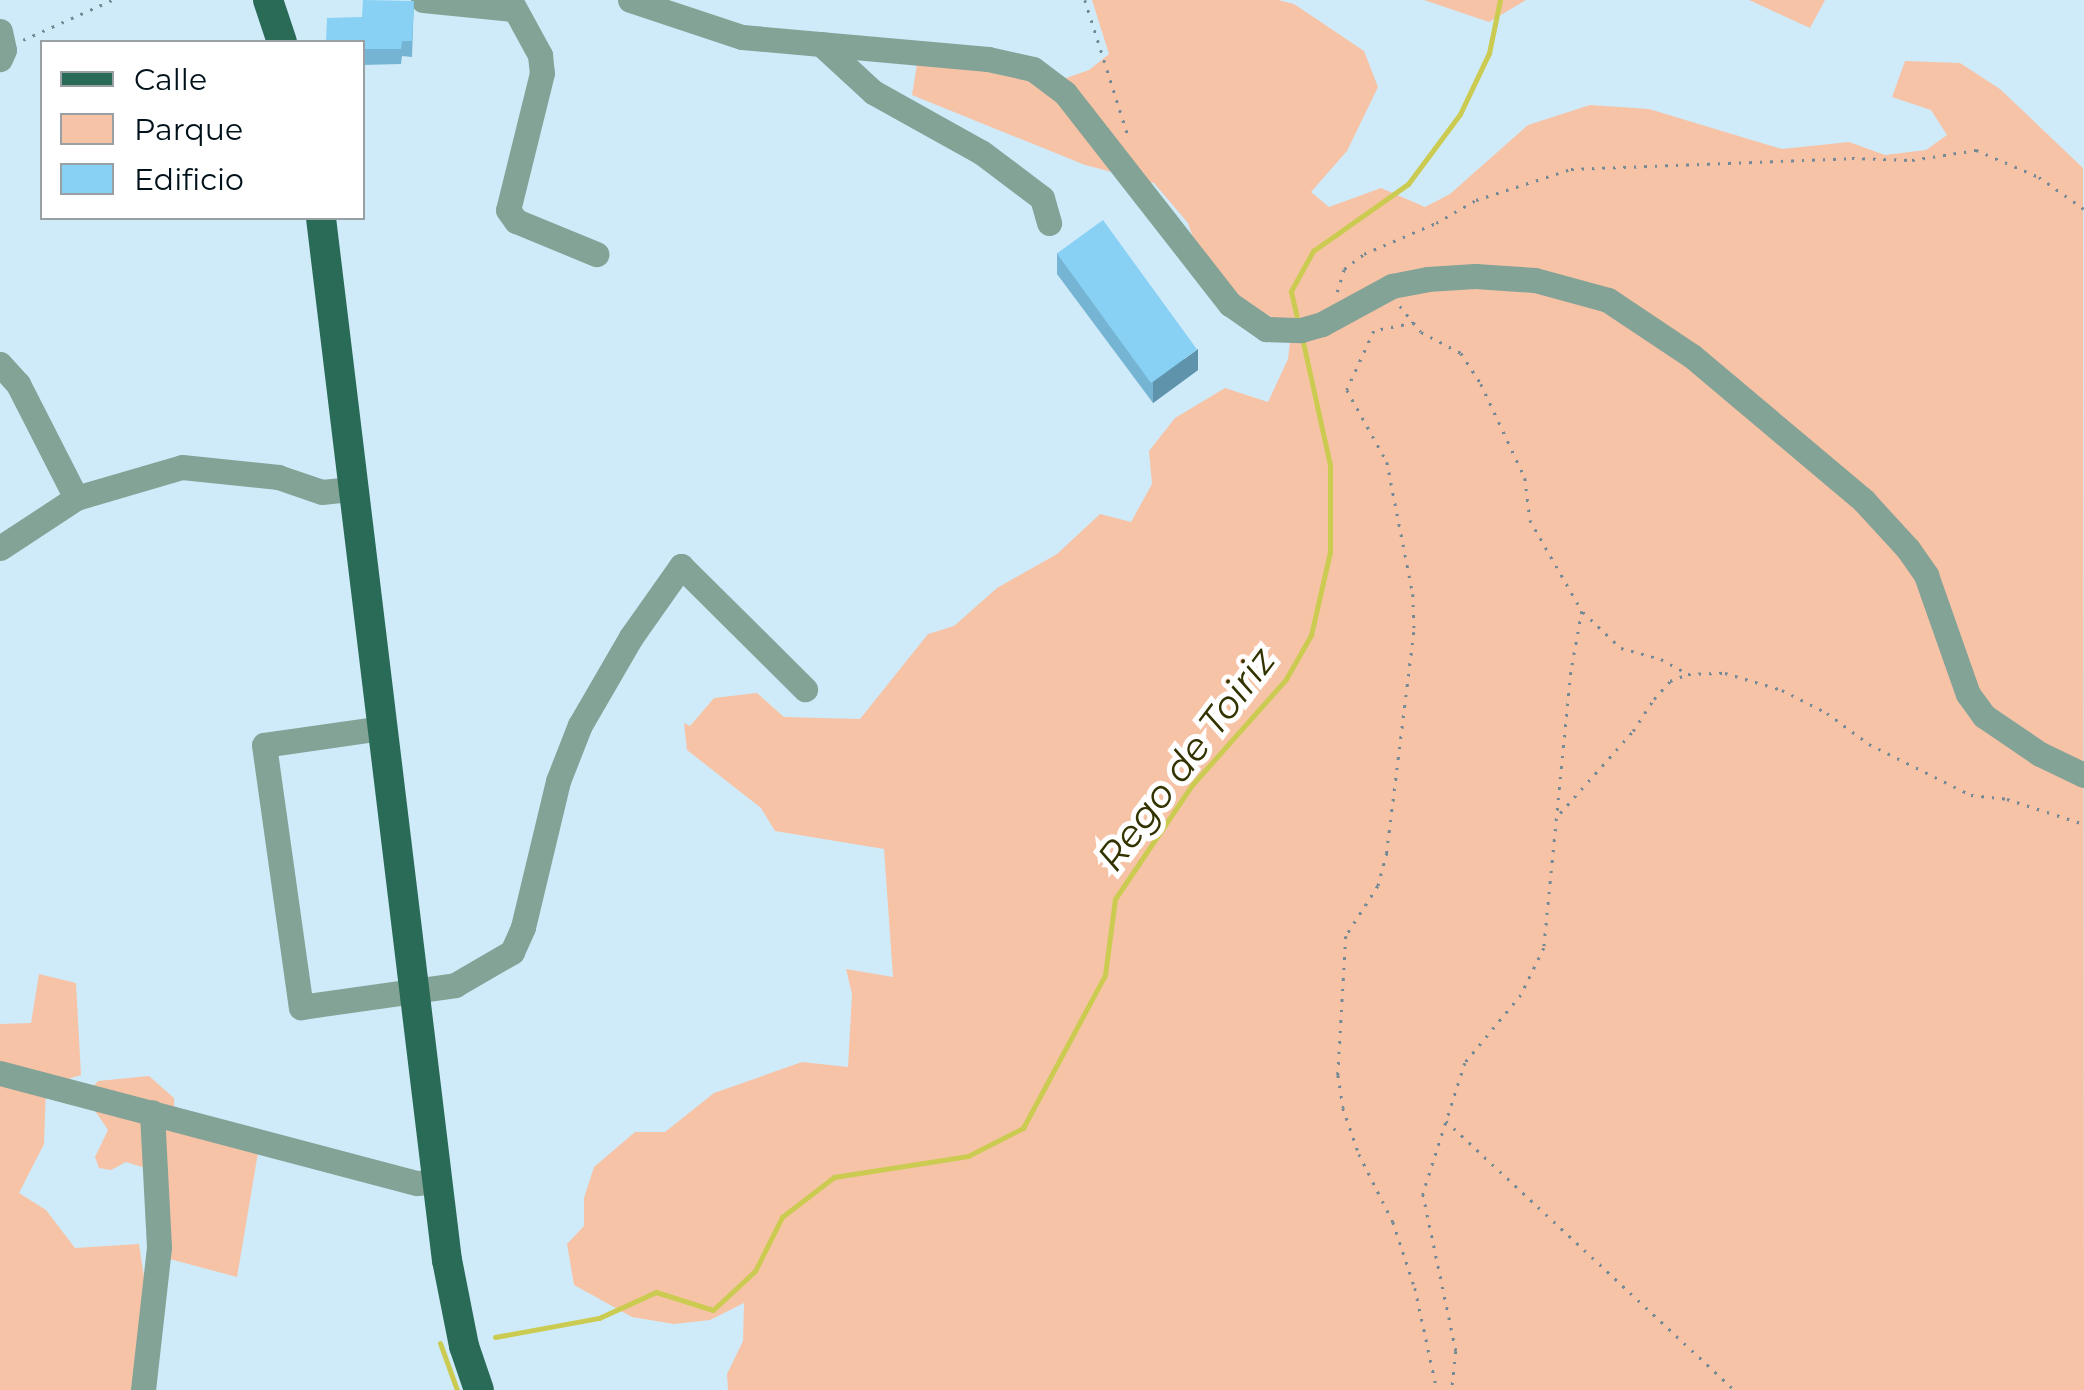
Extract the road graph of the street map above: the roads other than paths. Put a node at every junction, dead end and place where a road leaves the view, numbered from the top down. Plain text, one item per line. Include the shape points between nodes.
1 (269, 0) edge
2 (423, 0) edge
3 (630, 0) edge
4 (511, 4) edge
5 (281, 40) edge
6 (820, 44) junction
7 (321, 220) edge
8 (1049, 223) dead end
9 (596, 254) dead end
10 (0, 364) edge
11 (352, 489) junction
12 (76, 498) junction
13 (0, 548) edge
14 (805, 689) dead end
15 (382, 728) junction
16 (2084, 775) edge
17 (415, 994) junction
18 (0, 1073) edge
19 (152, 1112) junction
20 (438, 1181) junction
21 (144, 1390) edge
22 (479, 1390) edge

1 - 5 main road
2 - 4 street
3 - 6 street via 742,37
4 - 9 street via 540,56 542,73 508,210 516,221
6 - 8 street via 873,92 981,152 1042,198
6 - 16 street via 988,58 1033,69 1066,94 1230,304 1274,331 1328,319 1392,286 1475,276 1535,280 1608,300 1692,356 1864,502 1926,576 1968,694 1984,716
7 - 11 main road
10 - 12 street via 18,384
11 - 12 street via 322,492 278,477 182,467
11 - 15 main road
12 - 13 street
14 - 17 street via 682,566 580,724 558,780 512,952 454,986
15 - 17 main road
15 - 17 street via 264,746 301,1007
17 - 20 main road
18 - 19 street
19 - 20 street via 417,1183
19 - 21 street via 159,1247
20 - 22 main road via 447,1260

